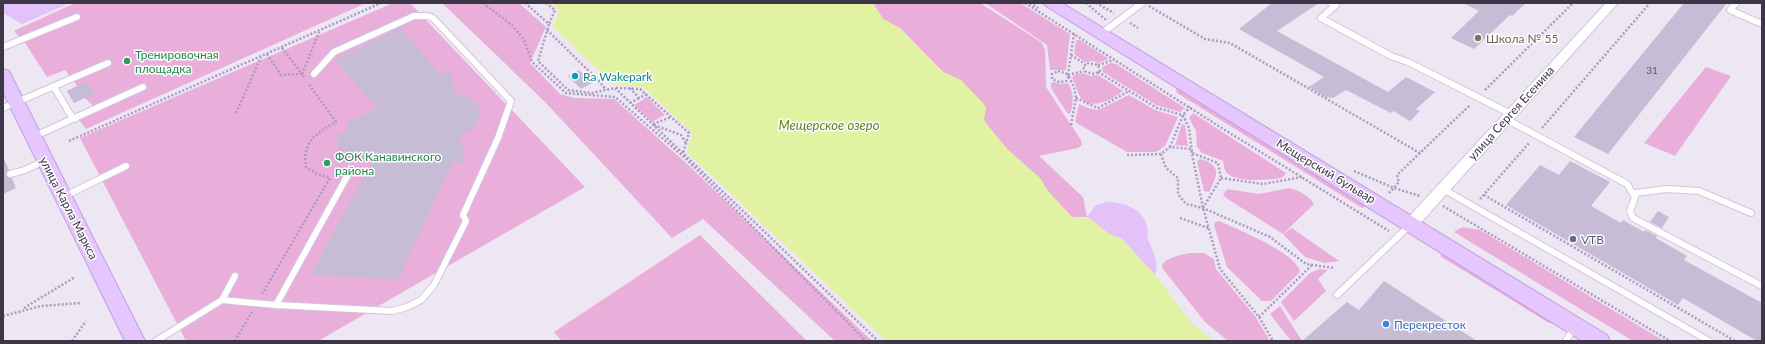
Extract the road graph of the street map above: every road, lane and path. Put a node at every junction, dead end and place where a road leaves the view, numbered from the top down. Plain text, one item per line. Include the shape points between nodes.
1 (381, 3) edge
2 (482, 3) edge
3 (525, 3) edge
4 (546, 3) edge
5 (1025, 3) edge
6 (1050, 3) edge
7 (1096, 3) edge
8 (1143, 3) edge
9 (1331, 3) edge
10 (1612, 3) edge
11 (1650, 3) edge
12 (1736, 3) edge
13 (77, 17) dead end
14 (1122, 18) junction
15 (549, 24) junction
16 (1762, 24) edge
17 (320, 30) junction
18 (547, 30) junction
19 (1074, 33) junction
20 (1101, 34) junction
21 (3, 47) edge
22 (282, 48) junction
23 (267, 54) junction
24 (1071, 55) junction
25 (261, 57) junction
26 (1115, 59) junction
27 (108, 63) dead end
28 (1085, 64) junction
29 (1098, 65) junction
30 (1084, 71) junction
31 (1098, 72) junction
32 (302, 74) junction
33 (314, 74) dead end
34 (1068, 75) junction
35 (3, 76) edge
36 (54, 87) junction
37 (142, 87) dead end
38 (615, 88) junction
39 (629, 88) junction
40 (606, 90) junction
41 (1129, 91) junction
42 (647, 94) junction
43 (639, 98) junction
44 (1076, 98) junction
45 (630, 103) junction
46 (7, 106) edge
47 (1190, 106) junction
48 (236, 113) dead end
49 (1183, 115) junction
50 (1509, 116) junction
51 (671, 117) junction
52 (76, 119) junction
53 (652, 124) junction
54 (1071, 124) dead end
55 (1536, 135) junction
56 (33, 137) junction
57 (69, 141) dead end
58 (686, 143) junction
59 (1170, 147) junction
60 (1192, 152) junction
61 (683, 153) junction
62 (1420, 153) dead end
63 (1161, 154) junction
64 (1127, 155) dead end
65 (45, 161) junction
66 (126, 166) dead end
67 (350, 171) dead end
68 (10, 174) dead end
69 (1397, 175) dead end
70 (1305, 176) dead end
71 (1301, 177) junction
72 (1221, 178) junction
73 (1394, 188) junction
74 (1443, 189) junction
75 (1389, 193) dead end
76 (1635, 193) junction
77 (1484, 195) junction
78 (63, 197) junction
79 (1433, 200) junction
80 (1474, 206) junction
81 (1203, 208) junction
82 (1751, 213) dead end
83 (1180, 218) dead end
84 (1208, 229) junction
85 (1405, 230) junction
86 (1312, 265) junction
87 (1334, 268) dead end
88 (234, 276) dead end
89 (75, 277) dead end
90 (1762, 286) edge
91 (1337, 295) dead end
92 (222, 300) junction
93 (81, 303) dead end
94 (257, 304) junction
95 (276, 305) junction
96 (22, 310) junction
97 (3, 316) edge
98 (1259, 317) junction
99 (86, 321) dead end
100 (1570, 333) edge
101 (72, 341) edge
102 (135, 341) edge
103 (156, 341) edge
104 (235, 341) edge
105 (866, 341) edge
106 (878, 341) edge
107 (1273, 341) edge
108 (1600, 341) edge
109 (1670, 341) edge
110 (1709, 341) edge
111 (1734, 341) edge

1 - 17 path
2 - 105 path via 513,26 524,40 532,62 566,93 615,97 685,158
3 - 15 path
4 - 15 path via 555,10
5 - 19 path
6 - 20 main road, Мещерский бульвар
7 - 14 path
8 - 14 lane
8 - 62 path via 1204,39 1230,43
9 - 50 lane via 1336,5 1321,18
10 - 50 street, улица Сергея Есенина
11 - 55 path
12 - 16 lane via 1730,10
13 - 21 lane
14 - 20 lane
15 - 18 path
17 - 22 path
17 - 32 path
18 - 40 path
18 - 40 path via 538,61 568,90 592,93
19 - 24 path
19 - 26 path
20 - 85 main road, Мещерский бульвар
22 - 23 path
22 - 32 path
23 - 25 path
23 - 32 path via 281,75
24 - 28 path
24 - 34 path
25 - 48 path
25 - 57 path
26 - 29 path
26 - 47 path
27 - 36 lane
28 - 29 path
28 - 30 path
29 - 31 path
30 - 31 path via 1091,74
30 - 34 path
31 - 41 path
32 - 94 path via 336,122 314,136 306,146 304,158 306,167 330,178
33 - 95 lane via 334,52 414,16 427,16 433,18 511,101 498,138 463,215 466,221 434,285 421,300 409,307 392,310
34 - 34 path via 1068,79 1062,82 1054,80 1051,75 1058,71
34 - 44 path
35 - 46 main road, улица Карла Маркса
36 - 46 lane
36 - 52 lane via 70,114
37 - 52 lane
38 - 39 path
38 - 40 path
38 - 45 path
39 - 42 path via 640,89
39 - 43 path
41 - 44 path via 1098,108
41 - 49 path via 1157,108
42 - 43 path
42 - 51 path
43 - 45 path
44 - 54 path
45 - 53 path
46 - 56 main road, улица Карла Маркса
47 - 49 path
47 - 71 path
49 - 59 path
49 - 60 path via 1189,128
50 - 55 lane
50 - 74 street, улица Сергея Есенина
51 - 53 path
51 - 58 path via 689,134
52 - 56 lane
53 - 58 path via 681,135
53 - 61 path
55 - 76 lane via 1627,184
55 - 77 path
56 - 65 main road, улица Карла Маркса
58 - 61 path
59 - 60 path via 1191,149
59 - 63 path
60 - 72 path via 1218,163
60 - 81 path
61 - 106 path
63 - 64 path
63 - 81 path via 1167,170 1178,178 1178,194 1186,204
65 - 68 lane
65 - 78 main road, улица Карла Маркса
66 - 78 lane
67 - 95 lane
69 - 73 path via 1399,182
70 - 71 path
71 - 72 path via 1263,184
71 - 85 path
72 - 81 path
73 - 75 path
73 - 79 path
74 - 79 street, улица Сергея Есенина
74 - 80 lane
76 - 82 lane via 1667,189 1699,191
76 - 90 lane via 1636,199 1630,211 1633,218
77 - 80 path
77 - 111 path
78 - 102 main road, улица Карла Маркса
79 - 85 street, улица Сергея Есенина
79 - 109 path
80 - 110 lane
81 - 84 path
81 - 86 path via 1270,238 1302,261
83 - 84 path
84 - 98 path via 1220,268
85 - 91 lane
85 - 100 main road, Мещерский бульвар
86 - 87 path
86 - 98 path
88 - 92 lane
89 - 96 path
92 - 94 lane
92 - 103 lane
93 - 96 path via 63,303
94 - 95 lane
94 - 104 path
96 - 97 path
98 - 107 path
99 - 101 path
100 - 108 main road, Мещерский бульвар

